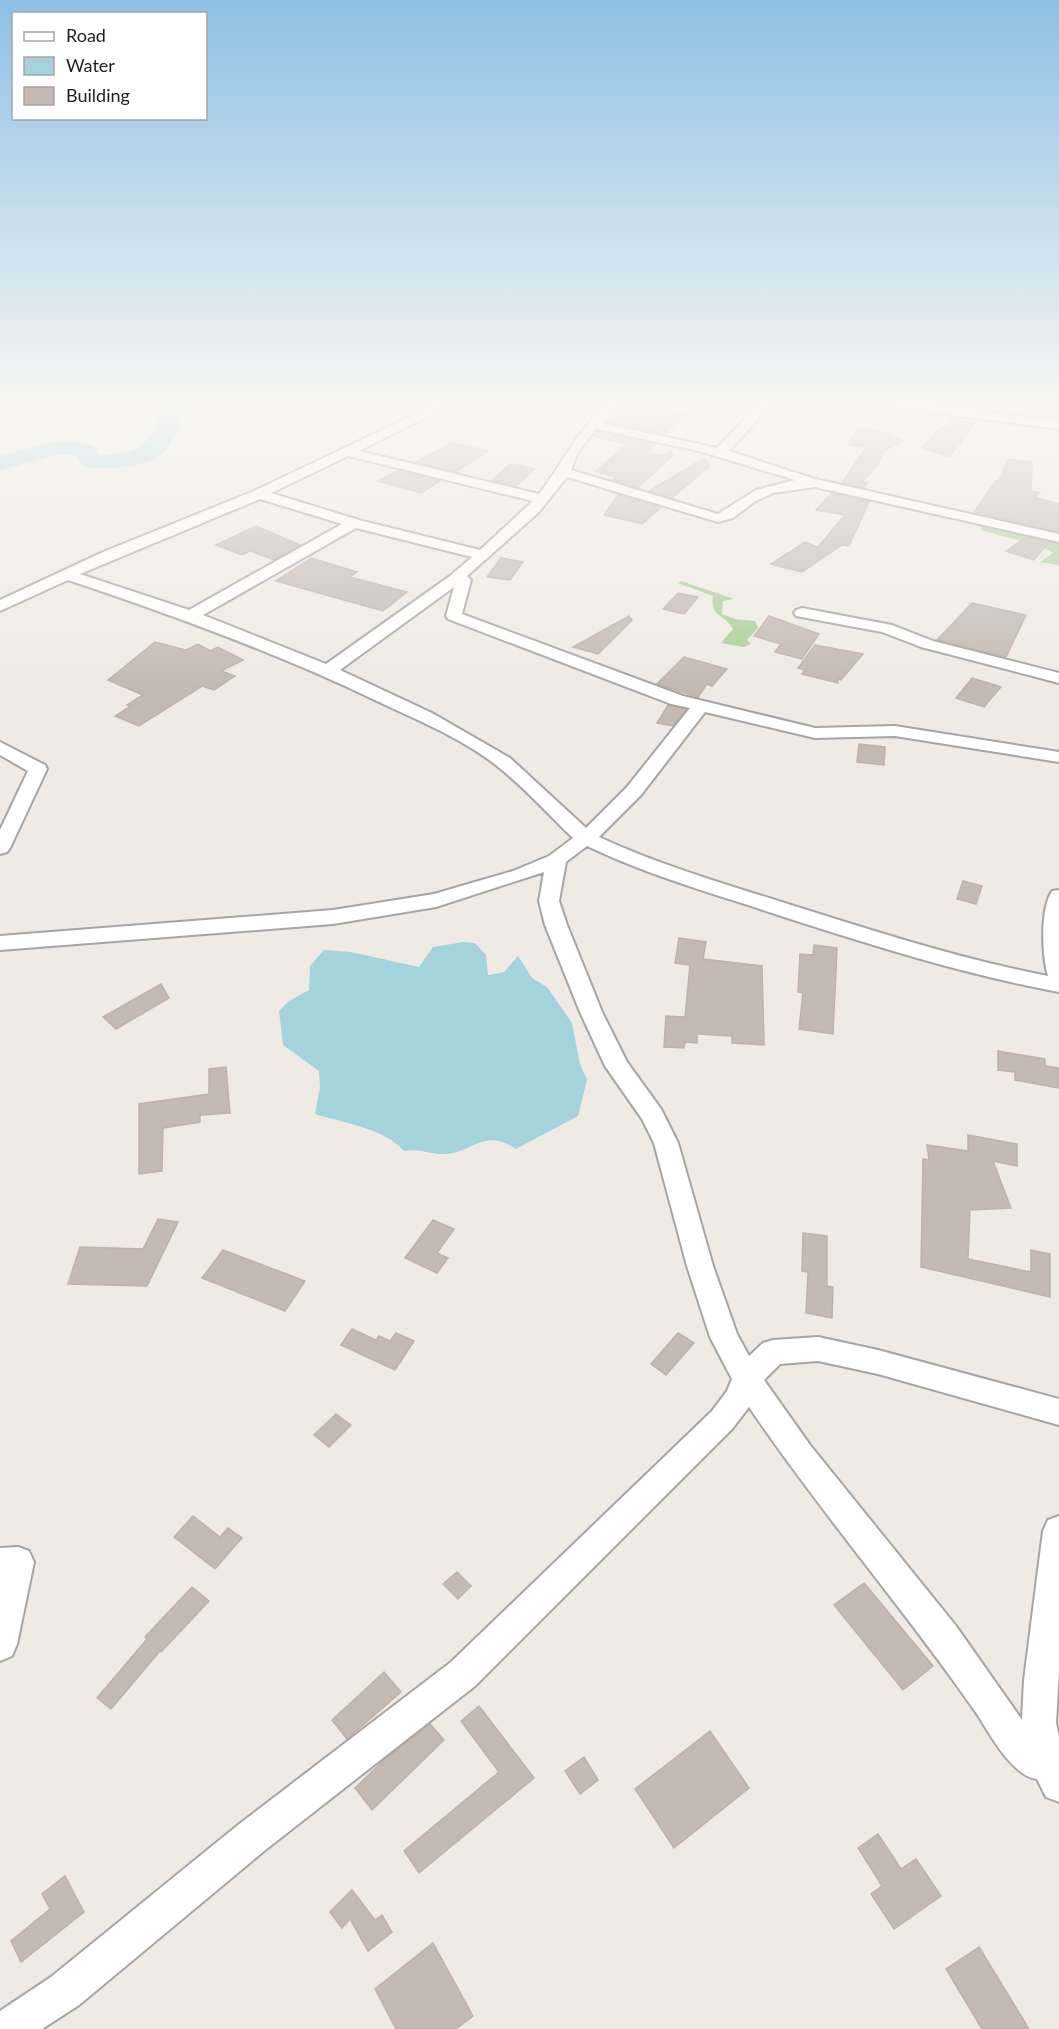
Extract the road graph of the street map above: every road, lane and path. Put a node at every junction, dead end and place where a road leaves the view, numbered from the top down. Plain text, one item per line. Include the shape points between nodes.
1 (252, 497) edge
2 (268, 497) edge
3 (532, 497) edge
4 (646, 497) edge
5 (754, 497) edge
6 (876, 497) edge
7 (542, 499) joint
8 (354, 523) junction
9 (1059, 538) edge
10 (483, 555) junction
11 (66, 574) junction
12 (455, 579) junction
13 (0, 606) edge
14 (802, 612) dead end
15 (190, 616) junction
16 (328, 671) junction
17 (1059, 678) edge
18 (701, 706) junction
19 (0, 747) edge
20 (1059, 757) edge
21 (585, 838) junction
22 (0, 848) edge
23 (556, 860) junction
24 (1059, 896) edge
25 (0, 943) edge
26 (1059, 975) edge
27 (1059, 985) edge
28 (746, 1378) junction
29 (1059, 1412) edge
30 (1059, 1531) edge
31 (0, 1564) edge
32 (0, 1644) edge
33 (1053, 1773) edge
34 (7, 2029) edge

1 - 11 street
2 - 8 street
3 - 7 street
4 - 5 street via 718,518
6 - 9 street
7 - 10 street
8 - 10 street
8 - 15 street
10 - 12 street
11 - 13 street
11 - 15 street
12 - 16 street
12 - 18 street via 463,580 454,616
14 - 17 street via 886,628 927,644
15 - 16 street
16 - 21 street via 488,751
18 - 20 street via 815,733 895,731
18 - 21 street via 634,791
19 - 22 street via 38,769
21 - 23 street
21 - 27 street via 634,860 782,910 995,973
23 - 25 street via 436,900 333,917
23 - 28 street via 549,901 556,925 617,1066 652,1115 666,1143 700,1266 721,1327
24 - 26 street via 1054,933
28 - 29 street via 773,1352 818,1349
28 - 33 street via 799,1455 944,1638 1013,1737 1033,1761
28 - 34 street via 739,1398 722,1420 464,1674 251,1838 64,1991
30 - 33 street via 1039,1723
31 - 32 street via 18,1562

